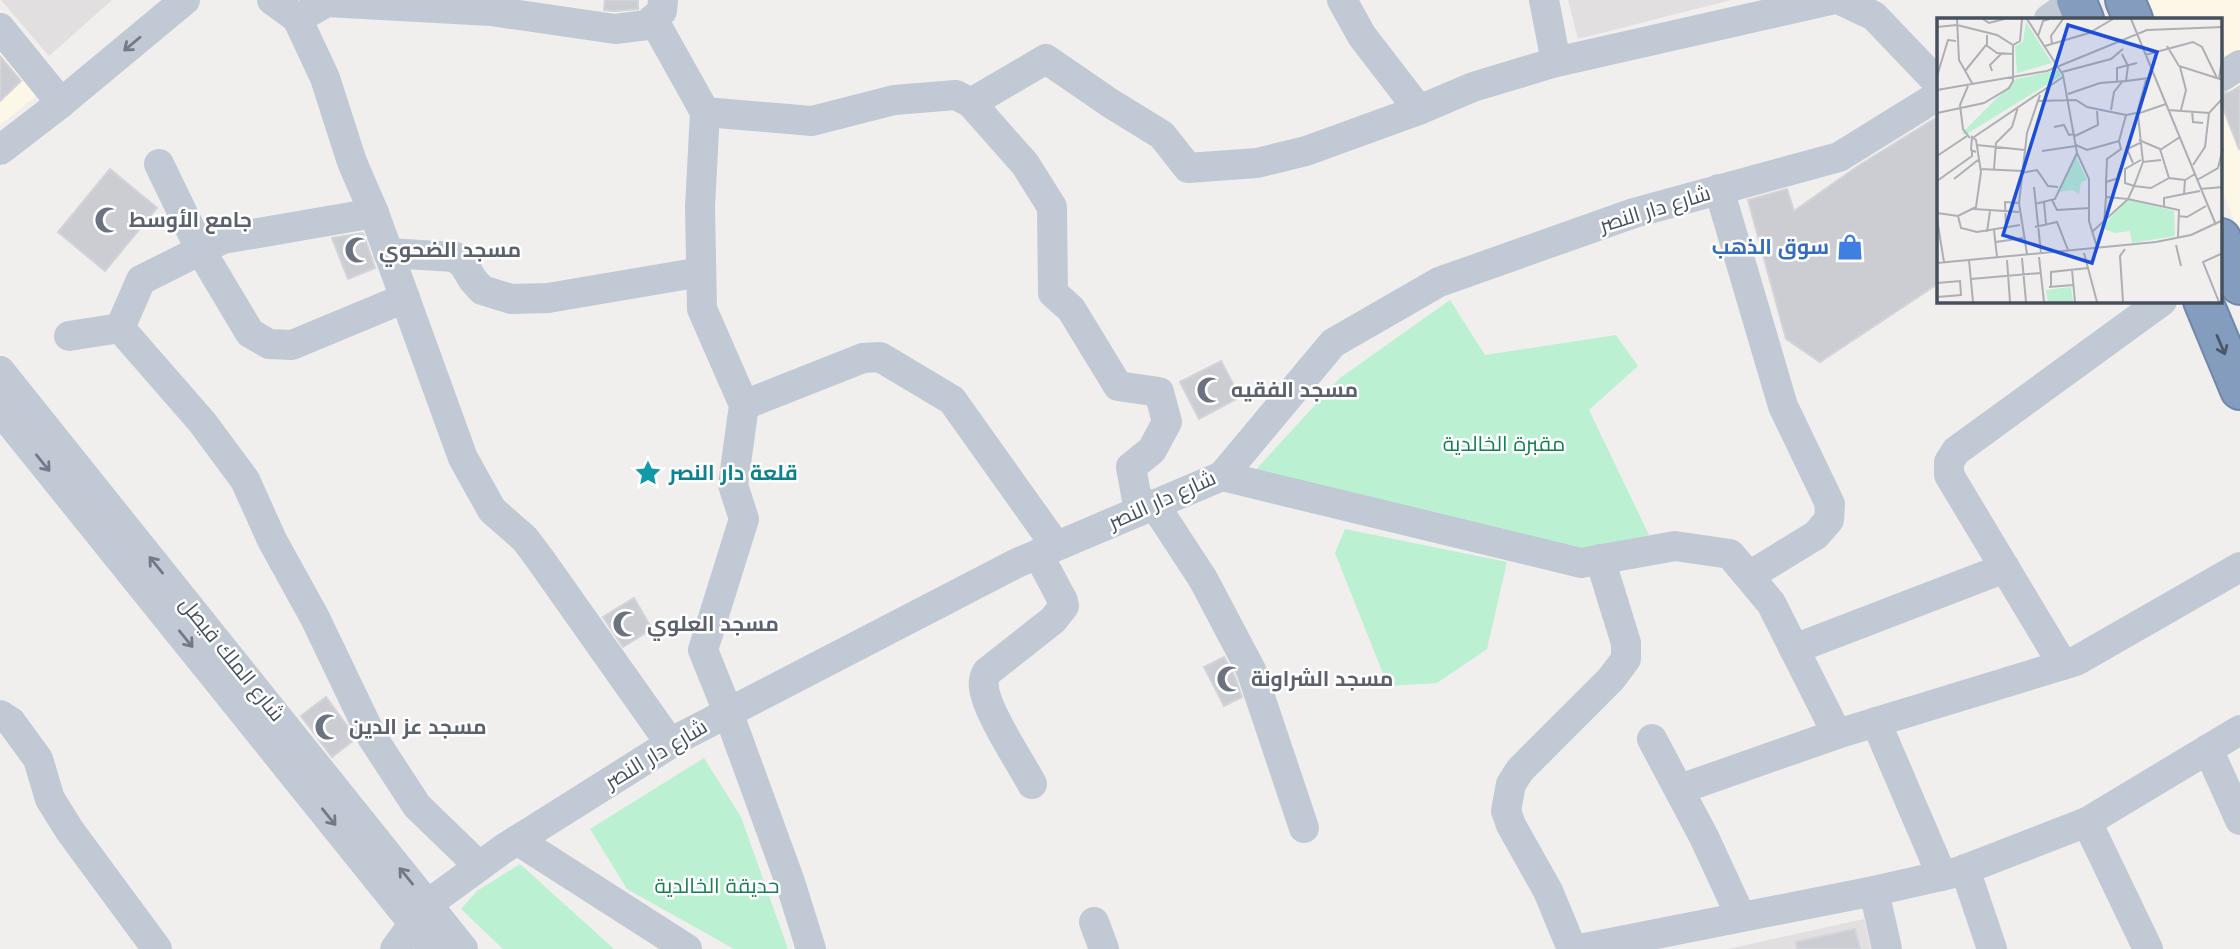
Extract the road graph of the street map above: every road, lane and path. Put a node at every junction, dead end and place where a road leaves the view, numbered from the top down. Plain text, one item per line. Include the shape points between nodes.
1 (185, 0) edge
2 (272, 0) edge
3 (1342, 0) edge
4 (1544, 0) edge
5 (1830, 0) edge
6 (1840, 0) edge
7 (2076, 0) edge
8 (2125, 0) edge
9 (658, 10) edge
10 (2050, 18) edge
11 (2084, 18) edge
12 (2133, 18) edge
13 (297, 19) junction
14 (0, 28) edge
15 (1556, 62) junction
16 (2240, 65) edge
17 (2222, 76) edge
18 (1937, 82) edge
19 (1937, 96) edge
20 (61, 103) junction
21 (971, 103) junction
22 (1419, 110) junction
23 (705, 111) junction
24 (0, 150) edge
25 (159, 164) dead end
26 (1719, 190) junction
27 (373, 213) junction
28 (2222, 240) edge
29 (201, 251) junction
30 (388, 253) junction
31 (701, 272) junction
32 (2240, 285) edge
33 (405, 298) junction
34 (2159, 303) edge
35 (2204, 303) edge
36 (120, 328) junction
37 (69, 336) dead end
38 (0, 371) edge
39 (2240, 390) edge
40 (744, 405) junction
41 (0, 410) edge
42 (1222, 476) junction
43 (1147, 508) junction
44 (1047, 550) junction
45 (1600, 559) junction
46 (2240, 567) edge
47 (2005, 568) junction
48 (1748, 576) junction
49 (1794, 649) junction
50 (2063, 665) junction
51 (728, 712) junction
52 (0, 716) edge
53 (1876, 722) junction
54 (2240, 730) edge
55 (1837, 734) junction
56 (1652, 739) dead end
57 (670, 743) junction
58 (2208, 749) junction
59 (1032, 784) dead end
60 (1680, 789) junction
61 (2240, 820) edge
62 (2087, 822) junction
63 (1304, 828) dead end
64 (517, 840) junction
65 (479, 866) junction
66 (1954, 872) junction
67 (1874, 891) junction
68 (421, 914) junction
69 (1741, 917) junction
70 (2144, 948) edge
71 (157, 949) edge
72 (395, 949) edge
73 (434, 949) edge
74 (463, 949) edge
75 (687, 949) edge
76 (811, 949) edge
77 (1572, 949) edge
78 (1580, 949) edge
79 (1887, 949) edge
80 (1992, 949) edge

1 -> 20 street
2 - 13 street
3 - 22 street via 1362,36
4 - 15 street
5 - 15 street
6 - 18 street via 1874,16
7 - 10 street
7 - 11 highway
8 - 12 highway
9 - 13 street via 647,25 615,29 491,11 327,2
9 - 23 street
13 - 27 street via 325,78
14 - 20 street
15 - 22 street via 1473,87
16 - 17 street
19 - 26 street, شارع دار النصر via 1839,157
20 - 24 street
21 - 22 street via 1046,59 1162,135 1188,168 1257,163 1306,151
21 - 23 street via 956,95 894,100 812,121
21 - 43 street via 1024,164 1052,207 1053,293 1071,309 1118,386 1159,392 1167,422 1152,450 1131,467
23 - 31 street via 699,207
25 - 29 street
26 - 42 street, شارع دار النصر via 1634,213 1439,282 1334,343
26 - 48 street via 1783,406 1830,504 1829,520 1816,535
27 - 29 street via 223,239
27 - 30 street
28 - 32 highway
29 - 33 street via 250,333 269,344 292,345
29 - 36 street via 141,280
30 - 31 street via 455,257 482,290 511,299 548,298
30 - 33 street
31 - 40 street via 702,309
33 - 57 street via 463,458 492,509 525,539
34 - 47 street via 1956,450 1949,475
35 -> 39 highway
36 - 37 street
36 - 65 street via 202,422 245,480 373,737 417,806
68 -> 38 street, شارع الملك فيصل
40 - 44 street via 863,358 880,357 952,400
40 - 51 street via 733,485 744,519 703,650
41 -> 68 street
42 - 43 street, شارع دار النصر
42 - 45 street via 1581,563
43 - 44 street, شارع دار النصر
43 - 63 street via 1203,579 1251,670
44 - 51 street, شارع دار النصر
44 - 59 street via 1064,606 988,672 983,687
45 - 48 street via 1675,546 1730,554
45 - 77 street via 1626,643 1626,659 1520,770 1511,783 1506,811
46 - 50 street
47 - 49 street
47 - 50 street
48 - 49 street via 1771,603
49 - 55 street
50 - 53 street
51 - 57 street, شارع دار النصر
51 - 76 street
52 - 71 street via 10,722 38,759 50,799 70,831
53 - 55 street
53 - 66 street
54 - 58 street
55 - 60 street
56 - 60 street
57 - 64 street, شارع دار النصر
58 - 61 street
58 - 62 street
60 - 69 street
62 - 66 street
62 - 70 street
64 - 65 street, شارع دار النصر
64 - 75 street
65 - 68 street, شارع دار النصر
66 - 67 street
66 - 80 street
67 - 69 street
67 - 79 street
68 - 72 street, شارع دار النصر
68 - 73 street
68 - 74 street, شارع الملك فيصل
69 - 78 street

